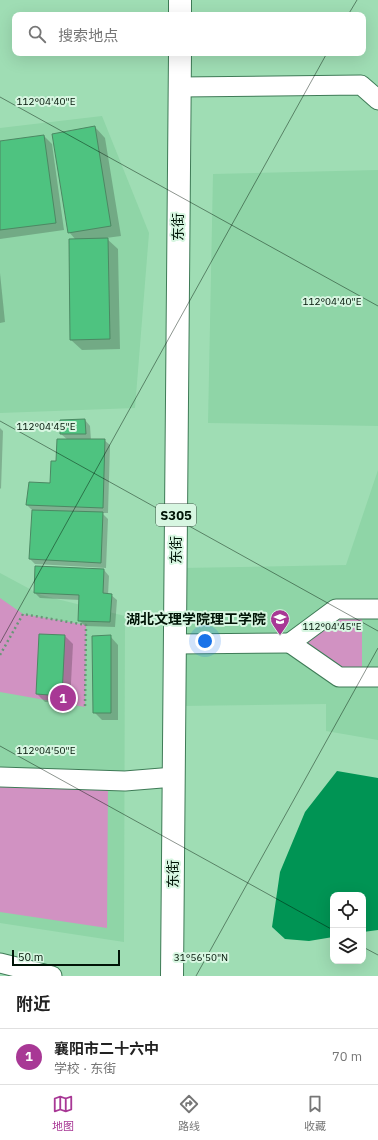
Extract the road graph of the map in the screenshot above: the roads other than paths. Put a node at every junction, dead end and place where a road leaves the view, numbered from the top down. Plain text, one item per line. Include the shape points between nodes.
1 (180, 0) edge
2 (180, 12) edge
3 (180, 56) edge
4 (369, 84) edge
5 (179, 87) junction
6 (378, 100) edge
7 (378, 608) edge
8 (290, 643) junction
9 (175, 644) junction
10 (378, 677) edge
11 (0, 777) edge
12 (174, 777) junction
13 (0, 963) edge
14 (52, 976) edge
15 (172, 976) edge

1 - 2 main road
3 - 5 main road, 东街 / S305
4 - 5 street
4 - 6 street
5 - 9 main road, 东街 / S305
7 - 8 street via 336,609
8 - 9 street
8 - 10 street via 339,677
9 - 12 main road, 东街 / S305
11 - 12 street via 125,781
12 - 15 main road, 东街 / S305
13 - 14 street

